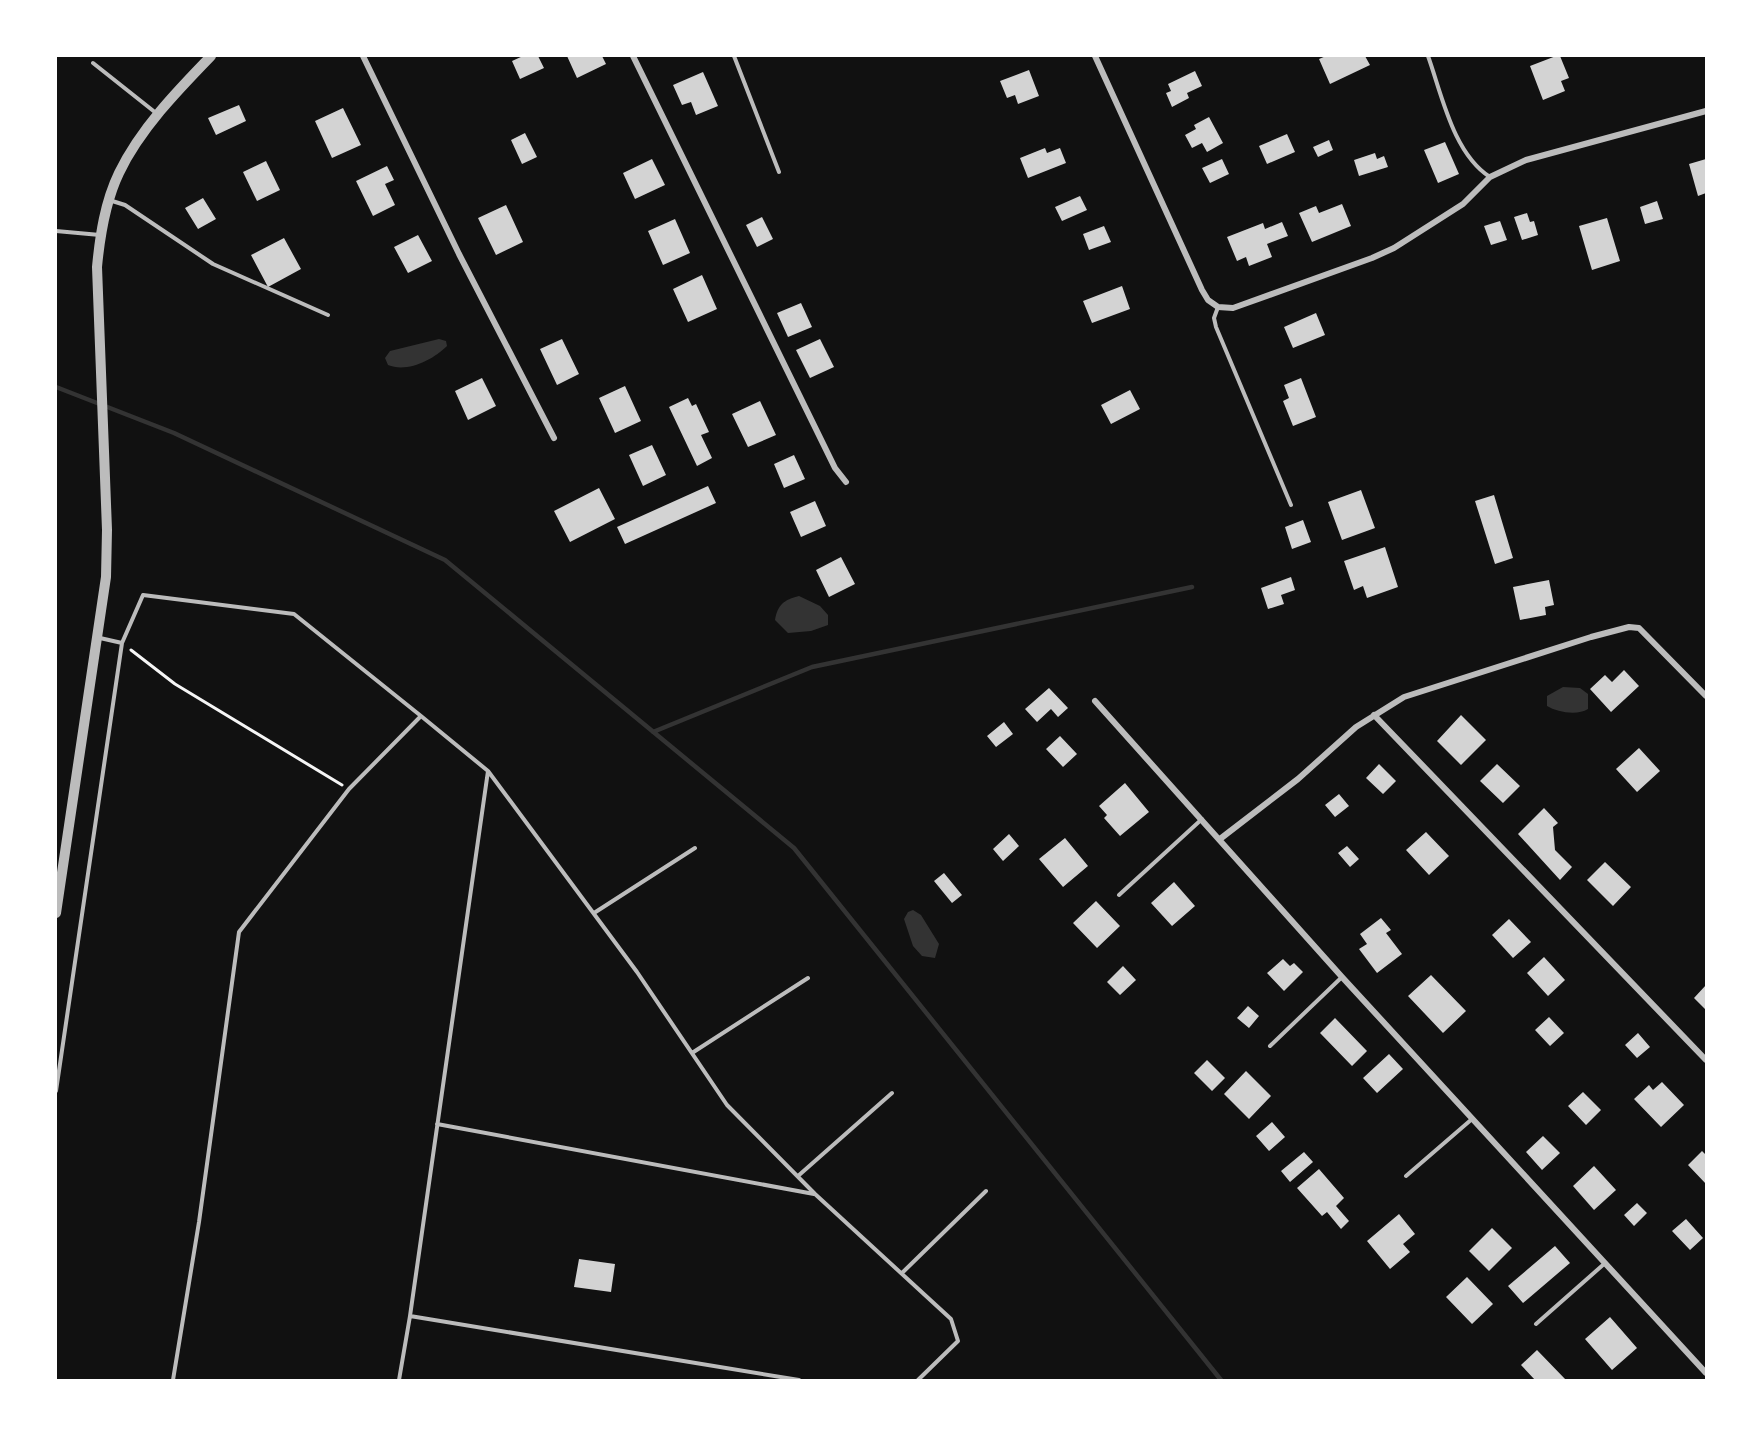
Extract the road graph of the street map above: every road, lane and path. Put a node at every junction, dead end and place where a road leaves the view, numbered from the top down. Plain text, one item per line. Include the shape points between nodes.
1 (211, 56) edge
2 (363, 56) edge
3 (633, 56) edge
4 (734, 56) edge
5 (1095, 56) edge
6 (1428, 56) edge
7 (93, 63) dead end
8 (1707, 111) edge
9 (159, 115) junction
10 (779, 172) dead end
11 (1490, 177) junction
12 (109, 200) junction
13 (56, 231) edge
14 (100, 235) junction
15 (1218, 307) junction
16 (328, 315) dead end
17 (554, 438) dead end
18 (846, 482) dead end
19 (1291, 505) dead end
20 (99, 637) junction
21 (122, 644) junction
22 (1707, 696) edge
23 (1095, 701) dead end
24 (1374, 715) junction
25 (421, 716) junction
26 (488, 771) junction
27 (350, 789) junction
28 (1202, 819) junction
29 (1220, 839) junction
30 (695, 848) dead end
31 (1119, 895) dead end
32 (594, 913) junction
33 (56, 914) edge
34 (1342, 977) junction
35 (808, 978) dead end
36 (1270, 1046) dead end
37 (692, 1053) junction
38 (1707, 1060) edge
39 (56, 1091) edge
40 (892, 1093) dead end
41 (1472, 1119) junction
42 (437, 1124) junction
43 (798, 1176) junction
44 (1406, 1176) dead end
45 (986, 1191) dead end
46 (815, 1194) junction
47 (1604, 1264) junction
48 (902, 1274) junction
49 (410, 1316) junction
50 (1536, 1324) dead end
51 (1707, 1373) edge
52 (173, 1380) edge
53 (399, 1380) edge
54 (799, 1380) edge
55 (918, 1380) edge

1 - 9 street
2 - 17 street
3 - 18 street via 835,468
4 - 10 lane
5 - 15 street via 1202,290
6 - 11 lane via 1459,138 1471,161
7 - 9 lane
8 - 11 street via 1526,160
9 - 12 street via 119,172
11 - 15 street via 1463,204 1394,248 1250,303
12 - 14 street
12 - 16 lane via 125,205 213,264
13 - 14 lane
14 - 20 street via 107,530
15 - 19 lane via 1216,327
20 - 21 lane
20 - 33 street
21 - 25 lane via 143,595 294,614
21 - 27 path via 175,684
21 - 39 lane
22 - 24 street via 1651,638 1639,628 1629,627 1404,698
23 - 28 street
24 - 29 street
24 - 38 street
25 - 26 lane
25 - 27 lane
26 - 32 lane
26 - 42 lane
27 - 52 lane via 239,932
28 - 29 street
28 - 31 lane
29 - 34 street
30 - 32 lane
32 - 37 lane
34 - 36 lane
34 - 41 street
35 - 37 lane
37 - 43 lane via 727,1105
40 - 43 lane
41 - 44 lane
41 - 47 street
42 - 46 lane
42 - 49 lane
43 - 46 lane
45 - 48 lane
46 - 48 lane
47 - 50 lane
47 - 51 street
48 - 55 lane via 951,1319 958,1341
49 - 53 lane
49 - 54 lane

